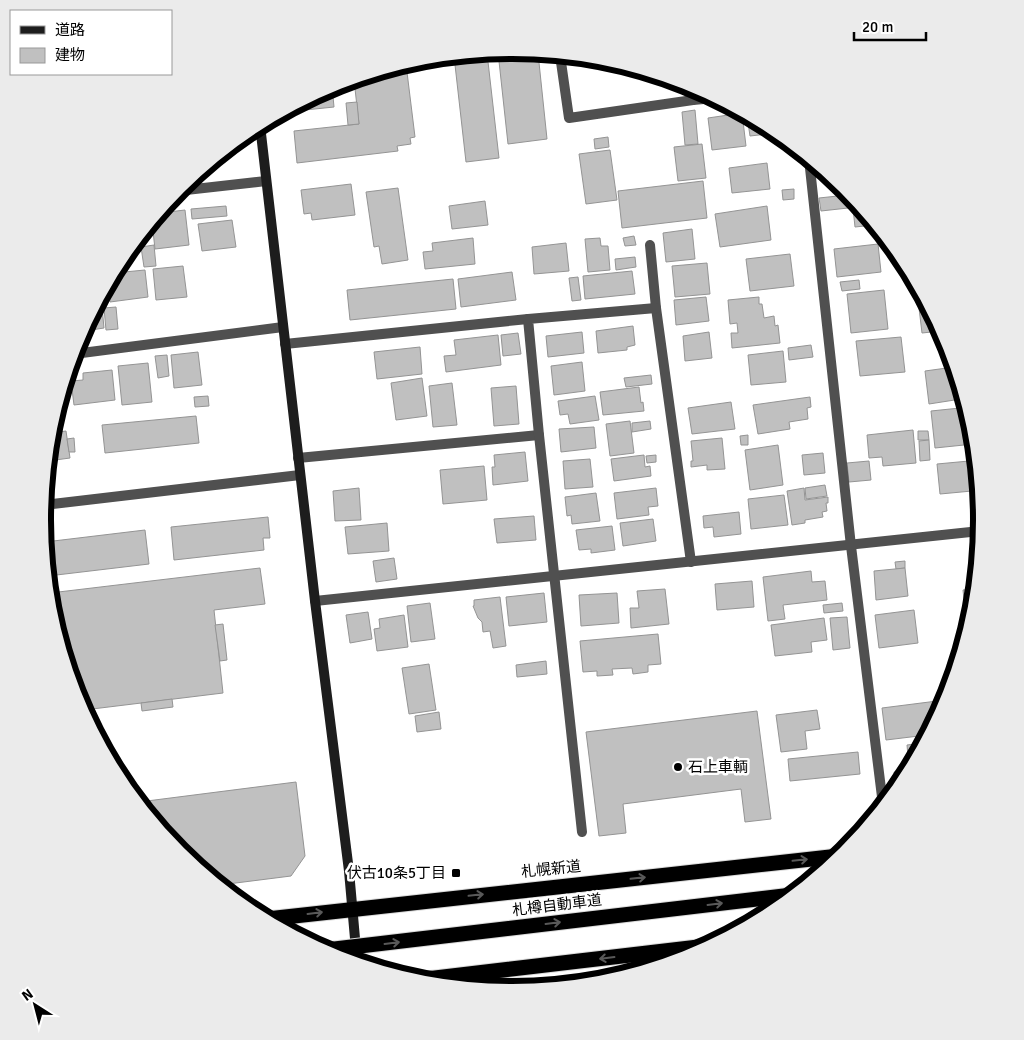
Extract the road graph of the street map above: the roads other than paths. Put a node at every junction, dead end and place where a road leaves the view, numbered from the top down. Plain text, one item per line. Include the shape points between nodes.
1 (561, 62) edge
2 (700, 99) edge
3 (261, 134) edge
4 (810, 169) edge
5 (266, 181) junction
6 (191, 189) edge
7 (650, 245) dead end
8 (656, 308) junction
9 (528, 319) junction
10 (283, 328) junction
11 (285, 344) junction
12 (83, 353) edge
13 (539, 434) junction
14 (298, 458) junction
15 (300, 475) junction
16 (52, 504) edge
17 (973, 532) edge
18 (850, 546) junction
19 (690, 562) junction
20 (554, 576) junction
21 (315, 602) junction
22 (882, 795) edge
23 (582, 832) dead end
24 (825, 857) edge
25 (777, 897) edge
26 (352, 909) junction
27 (278, 917) edge
28 (342, 948) edge
29 (679, 949) edge
30 (356, 953) edge
31 (448, 976) edge

1 - 2 street via 569,118
3 - 5 street
4 - 18 street
5 - 6 street
5 - 10 street
7 - 8 street
8 - 9 street
8 - 19 street
9 - 11 street
9 - 13 street
10 - 11 street
10 - 12 street
11 - 14 street
13 - 14 street
13 - 20 street
14 - 15 street
15 - 16 street
15 - 21 street
17 - 18 street
18 - 19 street
18 - 22 street
19 - 20 street
20 - 21 street
20 - 23 street
21 - 26 street
26 -> 24 highway, 札幌新道
28 -> 25 highway, 札樽自動車道, bridge
27 -> 26 highway, 札幌新道
26 - 30 street
29 -> 31 highway

